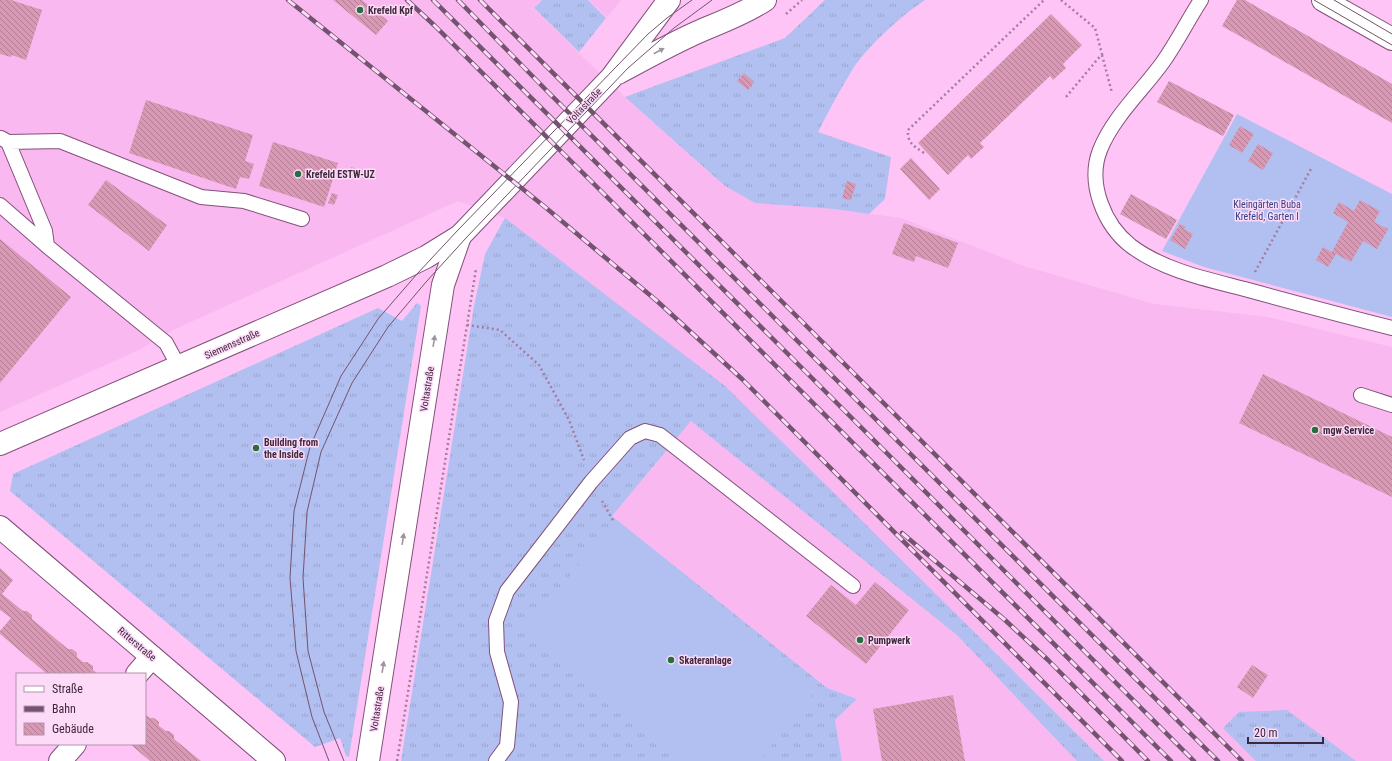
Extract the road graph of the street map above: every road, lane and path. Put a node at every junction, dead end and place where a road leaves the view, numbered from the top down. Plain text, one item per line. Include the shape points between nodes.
1 (669, 0) edge
2 (765, 0) edge
3 (802, 0) edge
4 (1044, 0) edge
5 (1061, 0) edge
6 (1201, 0) edge
7 (1323, 0) edge
8 (785, 15) dead end
9 (1392, 39) edge
10 (1102, 54) junction
11 (612, 77) junction
12 (1066, 97) dead end
13 (1114, 99) dead end
14 (4, 139) edge
15 (924, 153) dead end
16 (1312, 167) dead end
17 (0, 205) edge
18 (302, 219) dead end
19 (460, 236) junction
20 (47, 246) junction
21 (476, 266) dead end
22 (1244, 289) junction
23 (467, 325) junction
24 (1392, 328) edge
25 (179, 367) junction
26 (1361, 395) dead end
27 (1392, 405) edge
28 (0, 444) edge
29 (591, 482) junction
30 (614, 522) dead end
31 (0, 527) edge
32 (854, 586) dead end
33 (152, 657) junction
34 (138, 673) edge
35 (74, 745) edge
36 (60, 761) edge
37 (274, 761) edge
38 (368, 761) edge
39 (397, 761) edge
40 (496, 761) edge

1 - 11 main road, Voltastraße
11 -> 2 main road, Voltastraße via 668,46
3 - 8 path
4 - 15 path via 908,130 907,138
5 - 10 path via 1095,28
6 - 22 lane via 1163,62 1107,135 1099,151 1095,176 1100,203 1112,228 1131,246 1161,264
7 - 9 main road
10 - 12 path
10 - 13 path
11 - 19 main road, Voltastraße
14 - 18 lane via 60,140 201,197 244,201
14 - 20 lane via 45,231
16 - 22 path
17 - 20 lane
19 - 25 main road, Siemensstraße via 426,257 387,276
38 -> 19 main road, Voltastraße via 443,286
20 - 25 lane via 166,342
21 - 23 path
22 - 24 lane
23 - 29 path via 500,330 539,365 569,420
23 - 39 path
25 - 28 main road, Siemensstraße
26 - 27 lane
29 - 30 path
29 - 32 lane via 630,438 645,431 660,435
29 - 40 lane via 507,591 496,621 497,652 511,702 507,746
31 - 33 main road, Ritterstraße
33 - 34 main road
33 - 37 main road, Ritterstraße
35 - 36 main road

